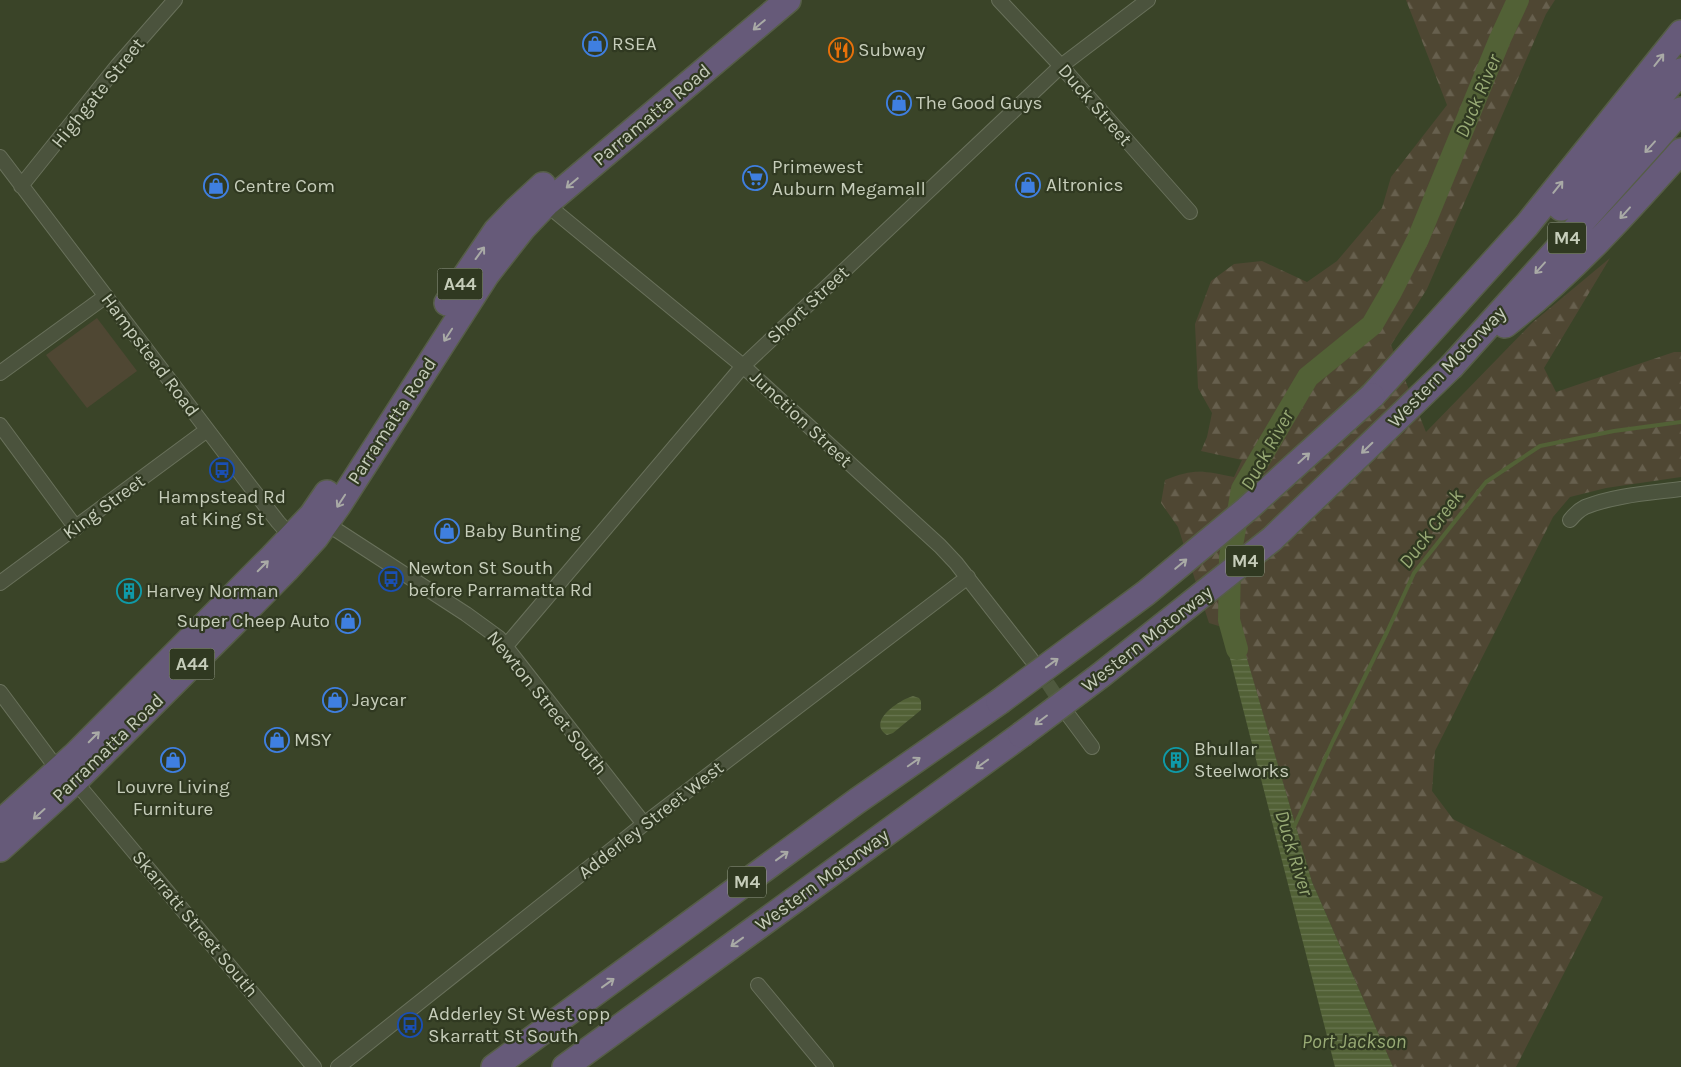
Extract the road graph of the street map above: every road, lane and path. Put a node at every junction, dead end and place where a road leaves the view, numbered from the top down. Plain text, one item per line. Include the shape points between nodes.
1 (175, 0) edge
2 (762, 0) edge
3 (788, 0) edge
4 (999, 0) edge
5 (1148, 0) edge
6 (1681, 33) edge
7 (1061, 66) junction
8 (1681, 71) edge
9 (1681, 110) edge
10 (1681, 151) edge
11 (1, 162) edge
12 (21, 186) junction
13 (546, 204) junction
14 (1190, 212) dead end
15 (106, 296) junction
16 (1452, 317) junction
17 (743, 366) junction
18 (1452, 366) junction
19 (0, 373) edge
20 (0, 425) edge
21 (207, 430) junction
22 (1681, 489) edge
23 (319, 519) junction
24 (1570, 520) dead end
25 (76, 528) junction
26 (298, 543) junction
27 (968, 577) junction
28 (0, 583) edge
29 (506, 647) junction
30 (1031, 659) tunnel mouth
31 (0, 692) edge
32 (1069, 716) tunnel mouth
33 (1092, 747) dead end
34 (67, 776) junction
35 (0, 823) edge
36 (644, 824) junction
37 (0, 849) edge
38 (758, 985) dead end
39 (314, 1067) edge
40 (338, 1067) edge
41 (494, 1067) edge
42 (565, 1067) edge
43 (826, 1067) edge

1 - 12 street, Highgate Street
23 -> 2 highway, Parramatta Road / A44 via 463,279 496,231 542,185
3 -> 13 highway, Parramatta Road / A44
4 - 7 street, Duck Street
5 - 7 street, Short Street
16 -> 6 highway, Western Motorway / M4
7 - 14 street, Duck Street
7 - 17 street, Short Street
8 - 16 highway, Western Motorway / M4 via 1625,137
9 -> 18 highway, Western Motorway / M4
10 -> 18 highway, M4 via 1576,265
11 - 12 street, Hampstead Road
12 - 15 street, Hampstead Road
13 - 17 street, Junction Street
13 -> 23 highway, Parramatta Road / A44 via 518,233 487,274
15 - 19 street
15 - 21 street, Hampstead Road
41 -> 16 highway, Western Motorway / M4, bridge via 1146,593 1415,361
17 - 27 street, Junction Street via 940,546
17 - 29 street, Short Street
18 -> 42 highway, Western Motorway / M4, bridge via 1272,539 1188,607 1021,735
20 - 25 street
21 - 25 street, King Street
21 - 26 street, Hampstead Road
22 - 24 street via 1621,498 1584,508
23 - 26 highway, Parramatta Road / A44
23 - 29 street, Newton Street South via 490,630
25 - 28 street, King Street
26 - 34 highway, Parramatta Road / A44 via 232,625
27 - 30 street, Junction Street
27 - 36 street, Adderley Street West
29 - 36 street, Newton Street South
31 - 34 street, Skarratt Street South
32 - 33 street
34 - 35 highway, Parramatta Road / A44
34 -> 37 highway, Parramatta Road / A44
34 - 39 street, Skarratt Street South
36 - 40 street, Adderley Street West
38 - 43 street

